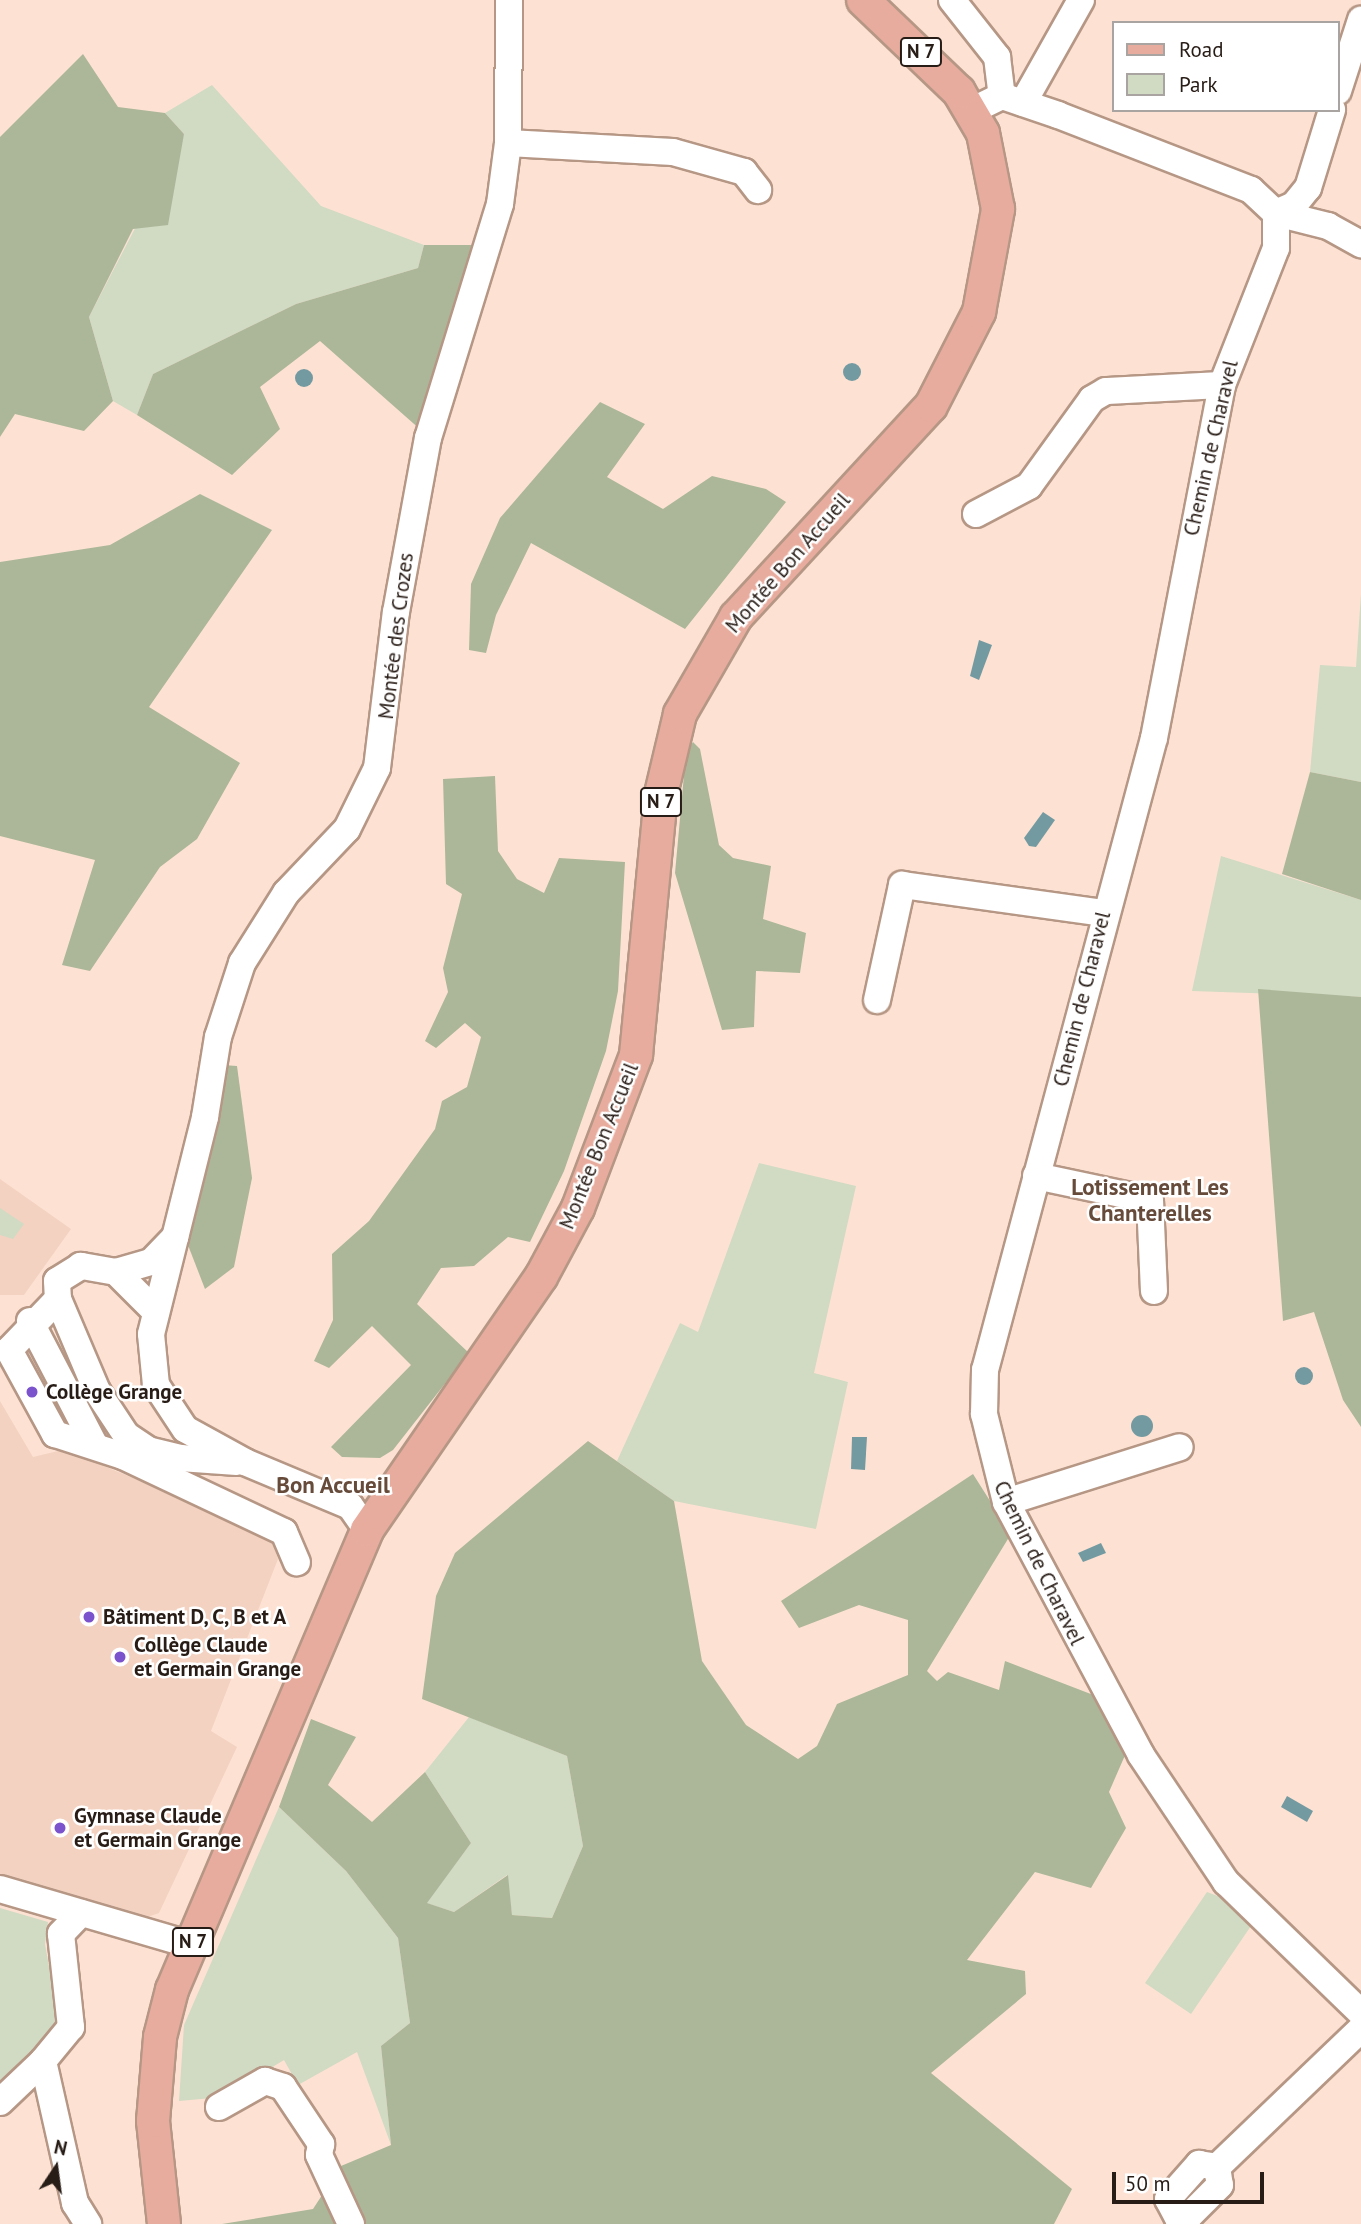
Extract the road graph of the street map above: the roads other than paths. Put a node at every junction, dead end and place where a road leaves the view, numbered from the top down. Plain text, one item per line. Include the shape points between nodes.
1 (509, 0) edge
2 (863, 0) edge
3 (952, 0) edge
4 (1081, 0) edge
5 (1361, 20) edge
6 (1340, 85) edge
7 (1013, 100) junction
8 (973, 110) junction
9 (1331, 112) edge
10 (508, 143) junction
11 (758, 190) dead end
12 (1276, 213) junction
13 (1361, 244) edge
14 (1222, 385) junction
15 (975, 514) dead end
16 (1104, 914) junction
17 (877, 1000) dead end
18 (1036, 1176) junction
19 (178, 1233) junction
20 (116, 1272) junction
21 (1154, 1291) dead end
22 (58, 1299) junction
23 (156, 1312) junction
24 (1180, 1447) dead end
25 (245, 1462) junction
26 (1006, 1502) junction
27 (367, 1530) junction
28 (297, 1562) dead end
29 (0, 1889) edge
30 (81, 1913) junction
31 (192, 1945) junction
32 (1361, 2012) edge
33 (1361, 2029) edge
34 (43, 2061) junction
35 (0, 2102) edge
36 (219, 2107) dead end
37 (1217, 2167) dead end
38 (88, 2224) edge
39 (164, 2224) edge
40 (351, 2224) edge

1 - 10 street, Montée des Crozes
2 - 8 main road, Montée Bon Accueil / N 7
3 - 7 street via 997,57
4 - 7 street
5 - 6 street
7 - 8 street
7 - 12 street via 1251,190
8 - 27 main road, Montée Bon Accueil / N 7 via 990,154 998,209 989,280 967,341 931,406 736,617 690,690 661,794 636,1055 603,1149 541,1277
9 - 12 street via 1307,188 1294,205
10 - 11 street via 673,152 744,172
10 - 19 street, Montée des Crozes via 495,231 428,438 396,612 377,768 346,829 286,893 242,963 218,1037
12 - 13 street via 1328,226
12 - 14 street, Chemin de Charavel via 1276,248
14 - 15 street via 1106,391 1092,399 1029,486
14 - 16 street, Chemin de Charavel via 1154,738
16 - 17 street via 902,885
16 - 18 street, Chemin de Charavel
18 - 21 street via 1150,1200
18 - 26 street, Chemin de Charavel via 984,1380 987,1437
19 - 20 street via 150,1262
19 - 23 street, Montée des Crozes
20 - 22 street via 71,1269 57,1281
20 - 23 street
22 - 25 street, Montée des Crozes via 97,1391 126,1435 148,1450 180,1458
22 - 28 street via 26,1328 85,1441 284,1532
23 - 25 street, Montée des Crozes via 150,1348 164,1402 185,1429
24 - 26 street
25 - 27 street, Montée des Crozes via 350,1506
26 - 32 street, Chemin de Charavel via 1094,1673 1203,1849 1226,1882
27 - 31 main road, Montée Bon Accueil / N 7
29 - 30 street
30 - 31 street
30 - 34 street via 61,1934 71,2027
31 - 39 main road, Montée Bon Accueil / N 7 via 167,2007 155,2082 155,2168
33 - 37 street
34 - 35 street
34 - 38 street via 75,2203
36 - 40 street via 265,2081 284,2087 321,2144 319,2155

